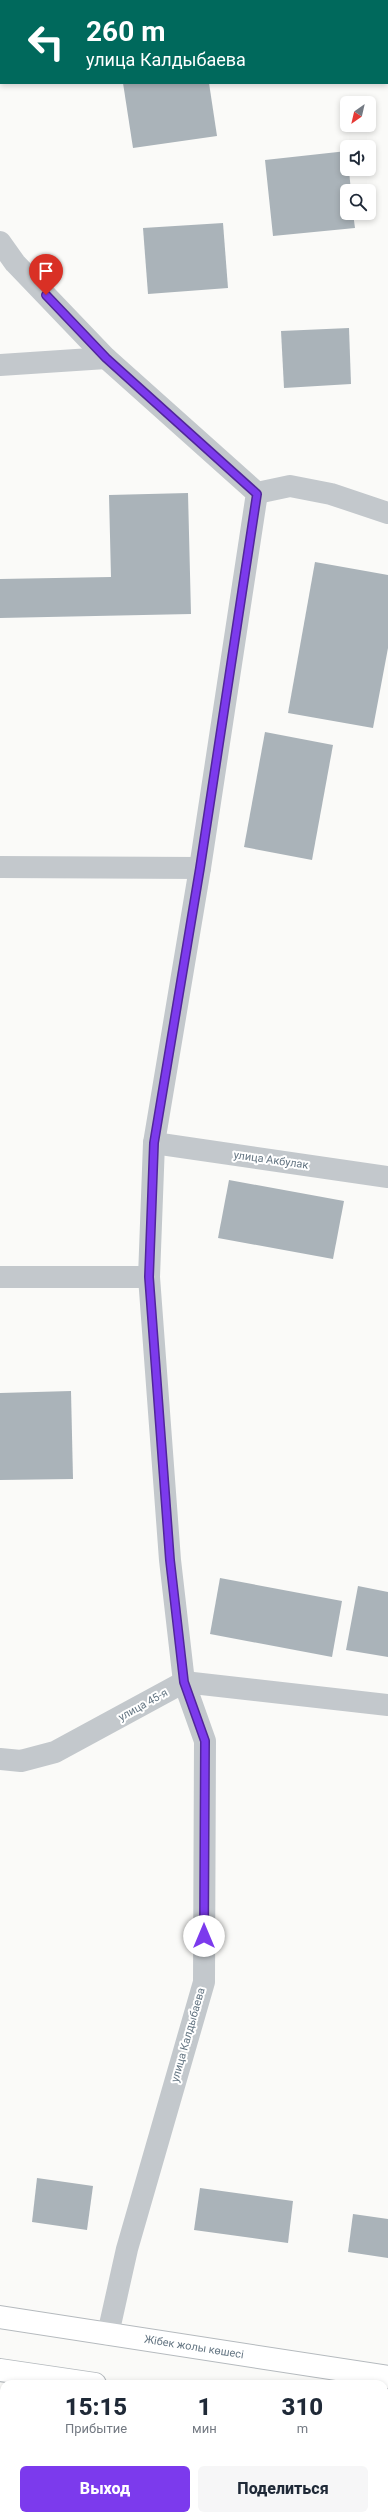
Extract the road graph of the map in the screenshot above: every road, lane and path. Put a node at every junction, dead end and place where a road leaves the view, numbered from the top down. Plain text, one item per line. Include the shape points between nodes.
1 (0, 242) edge
2 (106, 358) junction
3 (0, 365) edge
4 (257, 494) junction
5 (388, 513) edge
6 (0, 867) edge
7 (200, 868) junction
8 (154, 1143) junction
9 (388, 1177) edge
10 (0, 1277) edge
11 (149, 1277) junction
12 (184, 1682) junction
13 (388, 1705) edge
14 (0, 1759) edge
15 (0, 2317) edge
16 (108, 2334) junction
17 (0, 2370) edge
18 (382, 2379) edge
19 (69, 2380) edge

1 - 2 street via 15,263
2 - 3 street
2 - 4 street
4 - 5 street via 290,486 331,494
4 - 7 street, улица Калдыбаева
6 - 7 street
7 - 8 street, улица Калдыбаева
8 - 9 street, улица Акбулак
8 - 11 street, улица Калдыбаева
10 - 11 street
11 - 12 street, улица Калдыбаева via 170,1560
12 - 13 street
12 - 14 street, улица 45-я via 55,1752 21,1760
12 - 16 street, улица Калдыбаева via 205,1741 204,1982 127,2249
15 - 16 main road, Жібек жолы көшесі
16 - 18 main road, Жібек жолы көшесі
17 - 19 main road

